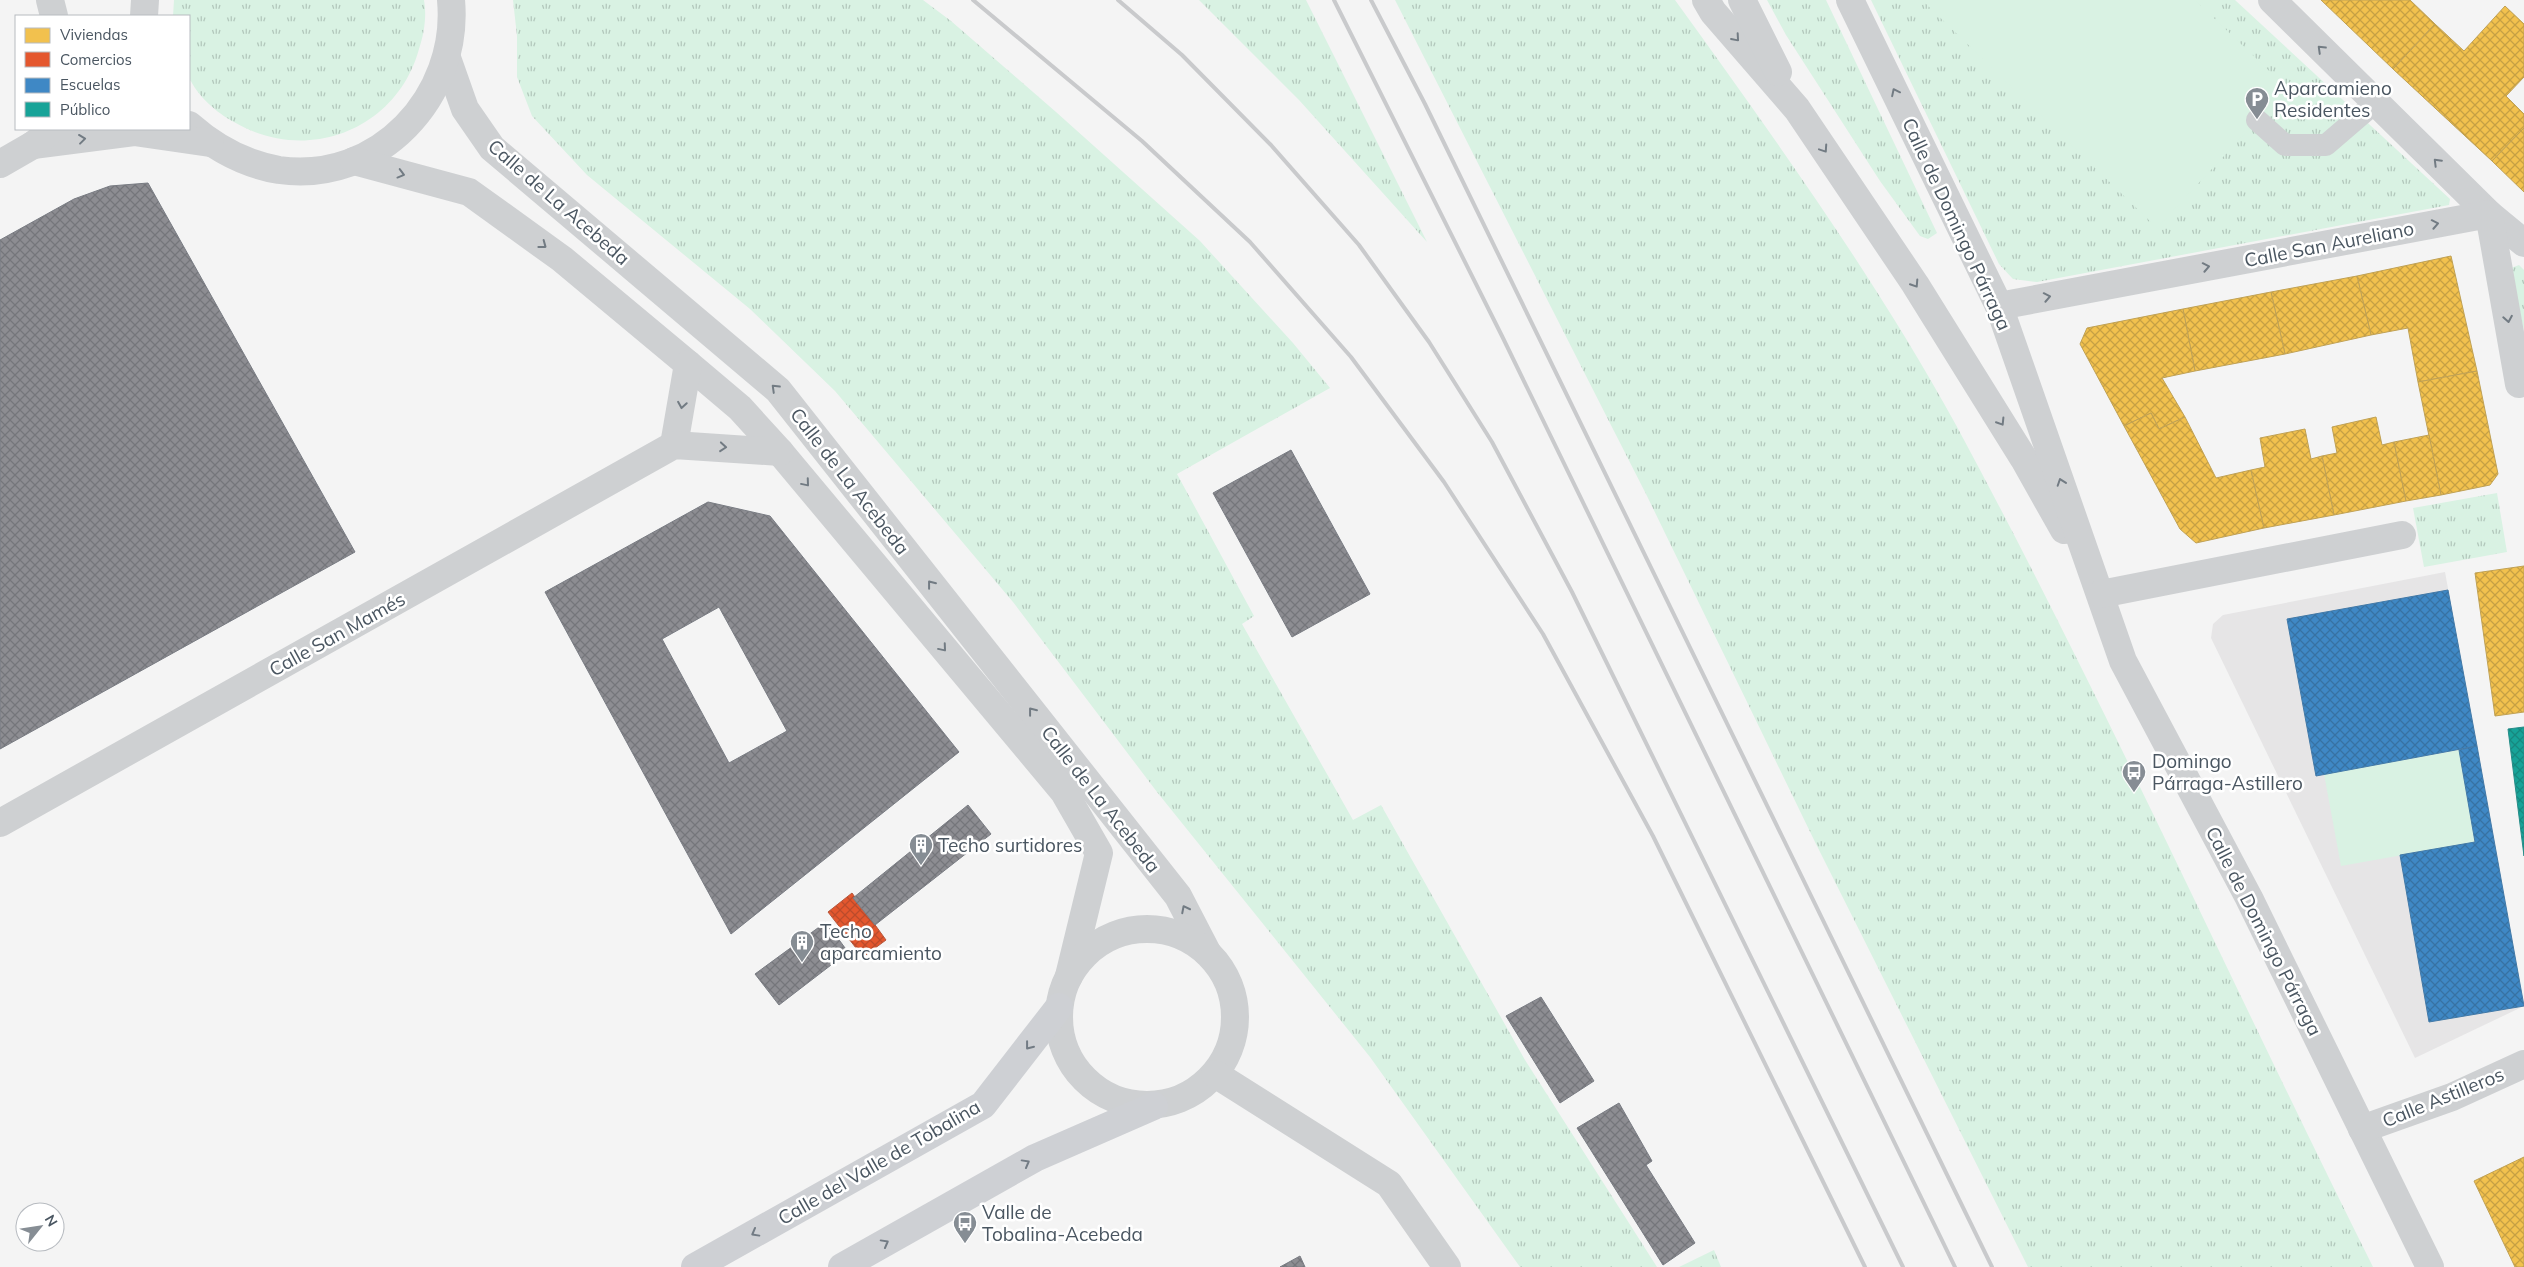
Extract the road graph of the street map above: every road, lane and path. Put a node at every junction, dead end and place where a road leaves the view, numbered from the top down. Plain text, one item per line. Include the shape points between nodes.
1 (50, 0) edge
2 (450, 0) edge
3 (1706, 0) edge
4 (1742, 0) edge
5 (1850, 0) edge
6 (2272, 0) edge
7 (54, 15) edge
8 (447, 58) junction
9 (2376, 102) junction
10 (1797, 109) junction
11 (2258, 120) dead end
12 (190, 126) edge
13 (42, 134) edge
14 (210, 143) junction
15 (354, 161) junction
16 (0, 164) edge
17 (2489, 214) junction
18 (2524, 243) edge
19 (1999, 306) junction
20 (688, 364) junction
21 (2519, 384) dead end
22 (674, 445) junction
23 (780, 452) junction
24 (2402, 535) dead end
25 (2100, 594) junction
26 (0, 823) edge
27 (1207, 952) junction
28 (1069, 976) junction
29 (1059, 1007) junction
30 (2524, 1064) edge
31 (1215, 1074) junction
32 (1154, 1106) junction
33 (2362, 1129) junction
34 (695, 1267) edge
35 (842, 1267) edge
36 (1447, 1267) edge
37 (2430, 1267) edge

1 - 7 street
2 - 8 street via 452,20
3 -> 10 street, Calle de Domingo Párraga
4 - 10 street, Calle de Domingo Párraga
19 -> 5 street, Calle de Domingo Párraga
9 -> 6 street
8 - 15 street via 434,91 413,120 386,144
27 -> 8 street, Calle de La Acebeda via 1178,896 778,390 492,148 465,109
9 - 11 lane via 2326,145 2285,145
17 -> 9 street
10 -> 25 street, Calle de Domingo Párraga via 1915,284 2024,459
12 - 14 street
13 -> 14 street via 134,132
13 - 16 street
14 - 15 street via 243,161 280,170 317,170
15 -> 20 street, Calle de La Acebeda via 469,192 562,259
17 - 18 street
19 -> 17 street, Calle San Aureliano
17 -> 21 street
25 -> 19 street, Calle de Domingo Párraga
20 -> 22 street
20 - 23 street, Calle de La Acebeda via 740,408
22 -> 23 street
22 - 26 street, Calle San Mamés
23 -> 28 street, Calle de La Acebeda via 1064,792 1099,853
24 - 25 street
25 - 33 street, Calle de Domingo Párraga via 2123,661 2249,898
27 - 28 street via 1180,935 1139,929 1109,937 1084,955
27 - 31 street via 1228,981 1236,1026 1231,1048
28 - 29 street
29 - 32 street via 1064,1047 1081,1076 1102,1094 1122,1102
29 -> 34 main road, Calle del Valle de Tobalina via 983,1105
30 - 33 street, Calle Astilleros via 2452,1097
31 - 32 street via 1184,1098
31 - 36 street via 1389,1184
35 -> 32 main road via 1036,1158
33 - 37 street, Calle de Domingo Párraga

